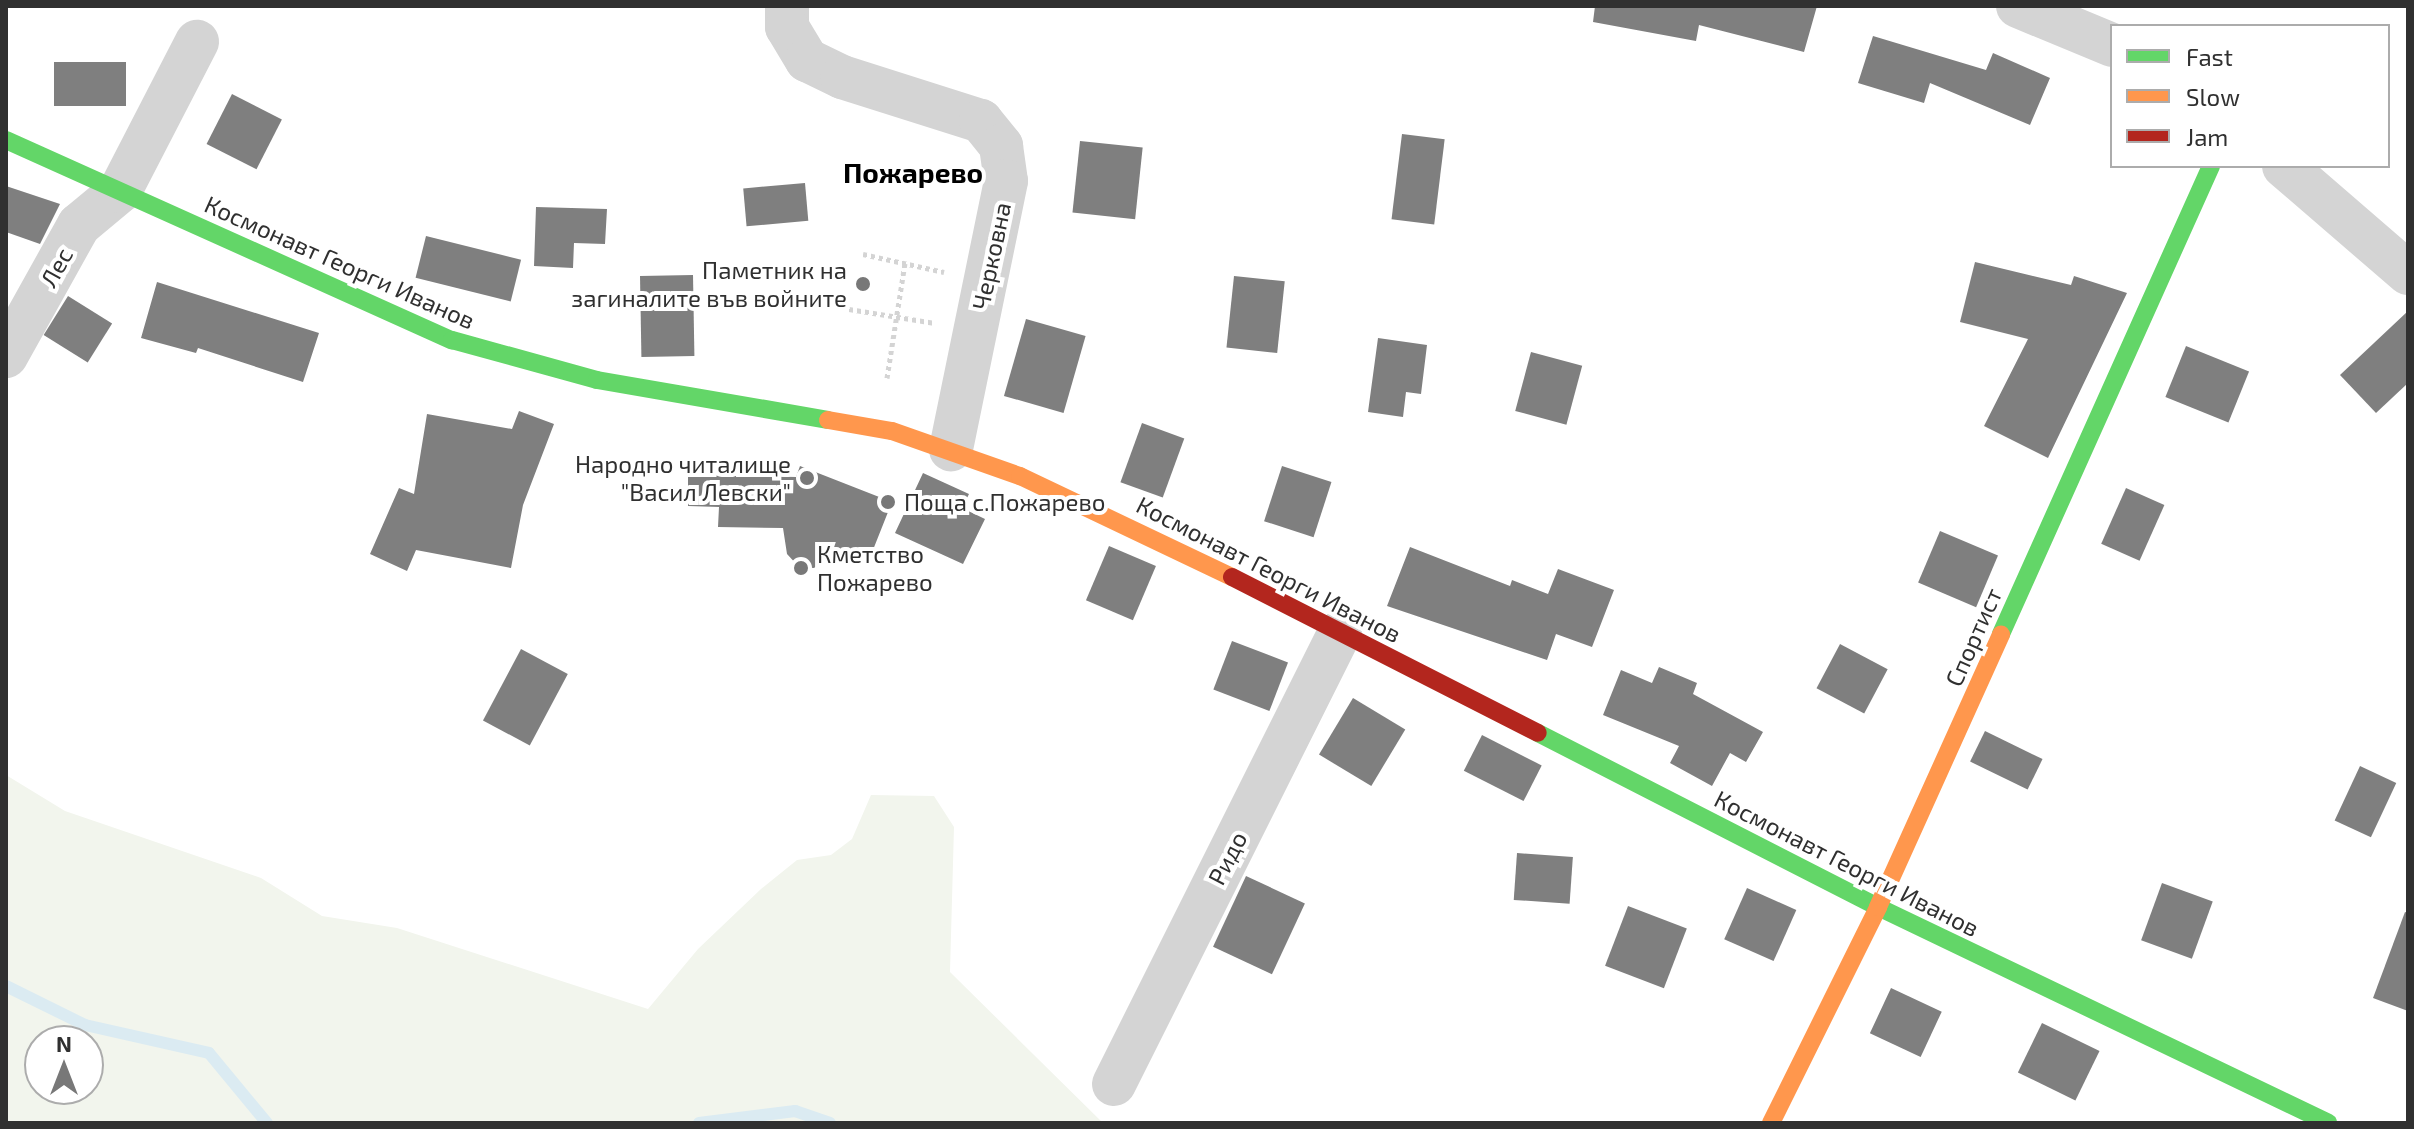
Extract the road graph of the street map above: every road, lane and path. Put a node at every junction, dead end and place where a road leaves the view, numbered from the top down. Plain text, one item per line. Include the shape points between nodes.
1 (787, 6) edge
2 (2018, 6) edge
3 (197, 42) dead end
4 (2110, 44) edge
5 (6, 140) edge
6 (2210, 168) edge
7 (2286, 168) edge
8 (120, 191) junction
9 (863, 254) dead end
10 (905, 263) junction
11 (2408, 273) edge
12 (956, 275) dead end
13 (849, 309) dead end
14 (898, 317) junction
15 (948, 325) dead end
16 (6, 356) edge
17 (887, 378) dead end
18 (951, 449) junction
19 (1340, 632) junction
20 (1878, 907) junction
21 (1114, 1084) dead end
22 (1771, 1123) edge
23 (2328, 1123) edge

1 - 18 street, Черковна via 787,27 807,60 842,77 981,121 1001,146 1006,181
2 - 4 street
3 - 8 street
5 - 8 street, Космонавт Георги Иванов
6 - 20 street, Спортист
7 - 11 street
8 - 16 street, Лес via 79,225
8 - 18 street, Космонавт Георги Иванов via 452,340 597,380 892,431
9 - 10 path
10 - 12 path
10 - 14 path
13 - 14 path
14 - 15 path
14 - 17 path
18 - 19 street, Космонавт Георги Иванов via 1113,516
19 - 20 street, Космонавт Георги Иванов
19 - 21 street, Ридо
20 - 22 street, Спортист
20 - 23 street, Космонавт Георги Иванов

